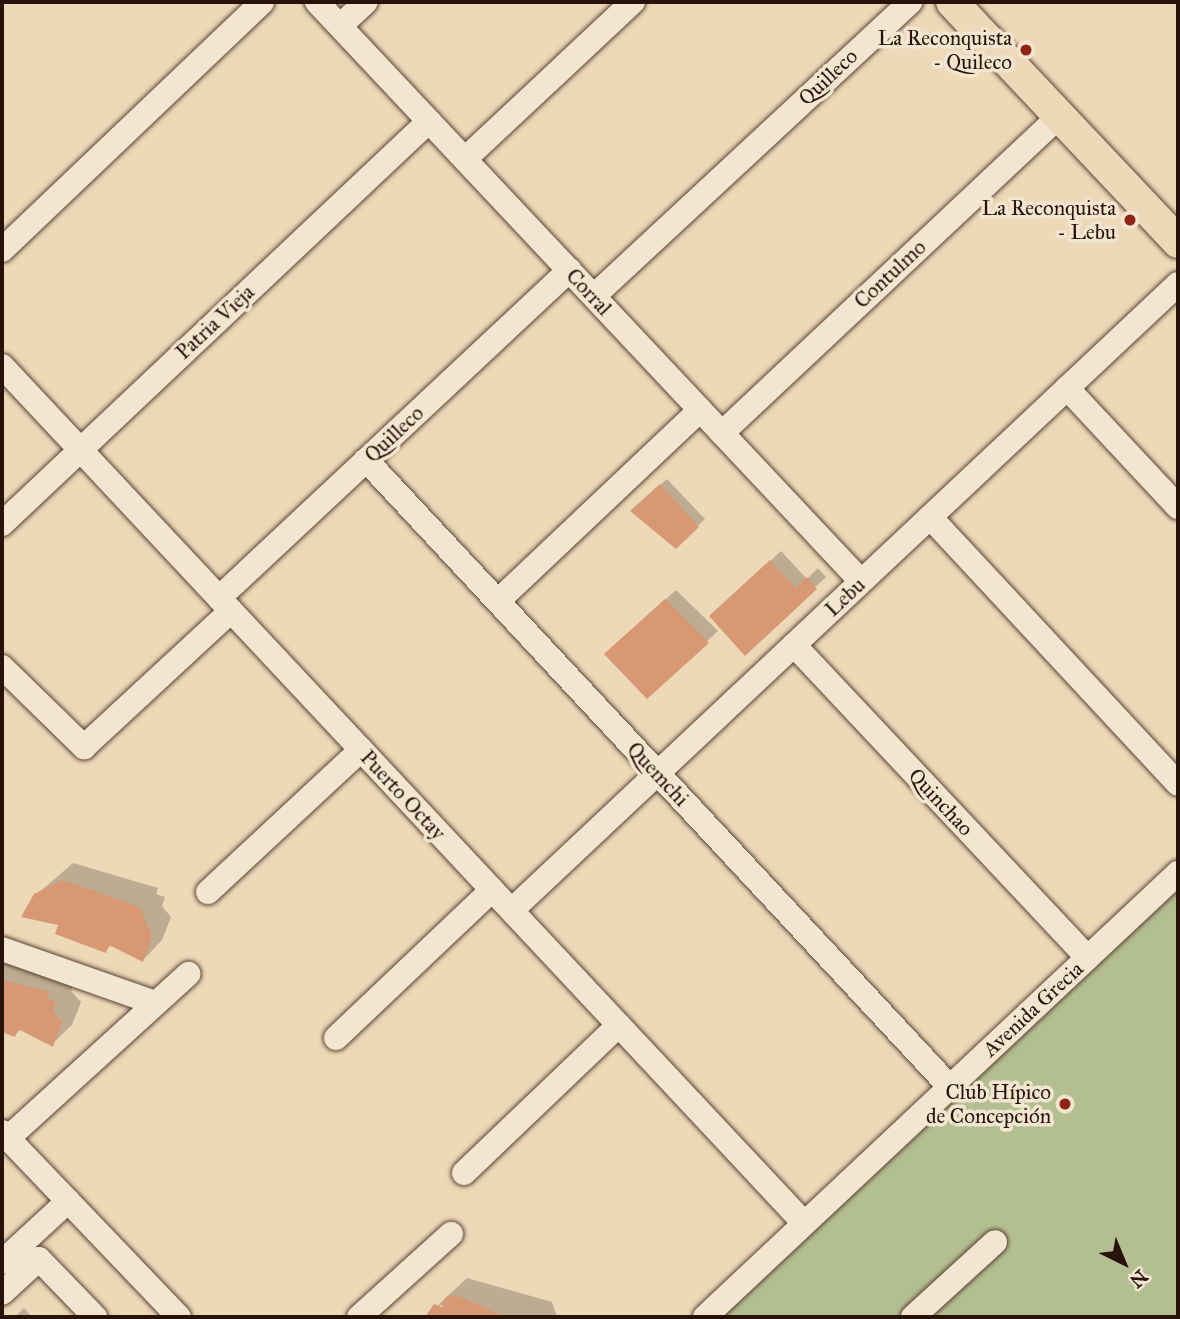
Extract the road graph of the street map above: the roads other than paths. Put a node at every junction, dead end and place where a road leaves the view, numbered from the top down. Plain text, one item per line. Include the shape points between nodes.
1 (262, 2) edge
2 (317, 2) edge
3 (366, 2) edge
4 (633, 2) edge
5 (910, 2) edge
6 (965, 6) edge
7 (340, 26) junction
8 (1059, 116) junction
9 (429, 121) junction
10 (465, 159) junction
11 (1178, 242) edge
12 (2, 250) edge
13 (569, 270) junction
14 (1178, 284) edge
15 (594, 296) junction
16 (2, 366) edge
17 (1067, 388) junction
18 (700, 410) junction
19 (722, 433) junction
20 (80, 450) junction
21 (366, 460) junction
22 (1178, 507) edge
23 (930, 517) junction
24 (2, 524) edge
25 (861, 582) junction
26 (498, 601) junction
27 (225, 605) junction
28 (794, 645) junction
29 (2, 667) edge
30 (361, 750) junction
31 (657, 773) junction
32 (1178, 784) edge
33 (1178, 873) edge
34 (492, 890) junction
35 (208, 892) dead end
36 (512, 910) junction
37 (2, 949) edge
38 (1088, 958) junction
39 (188, 974) dead end
40 (155, 1003) junction
41 (619, 1025) junction
42 (336, 1038) dead end
43 (950, 1087) junction
44 (5, 1135) edge
45 (464, 1172) dead end
46 (68, 1201) junction
47 (804, 1223) junction
48 (451, 1234) dead end
49 (995, 1242) dead end
50 (2, 1262) edge
51 (2, 1293) edge
52 (95, 1317) edge
53 (179, 1317) edge
54 (359, 1317) edge
55 (705, 1317) edge
56 (913, 1317) edge

1 - 12 street
2 - 7 street, Corral
3 - 7 street
4 - 10 street
5 - 15 street, Quilleco
6 - 8 main road
7 - 9 street, Corral
8 - 11 main road
8 - 19 street, Contulmo
9 - 10 street, Corral
9 - 20 street, Patria Vieja
10 - 13 street, Corral
13 - 15 street, Corral
13 - 21 street, Quilleco
14 - 17 street, Lebu
15 - 18 street, Corral
16 - 20 street, Puerto Octay
17 - 22 street
17 - 23 street, Lebu
18 - 19 street, Corral
18 - 26 street
19 - 25 street, Corral
20 - 24 street, Patria Vieja
20 - 27 street, Puerto Octay
21 - 26 street, Quemchi
21 - 27 street, Quilleco
23 - 25 street, Lebu
23 - 32 street
25 - 28 street, Lebu
26 - 31 street, Quemchi
27 - 29 street, Quilleco via 84,747
27 - 30 street, Puerto Octay
28 - 31 street, Lebu
28 - 38 street, Quinchao
30 - 34 street, Puerto Octay
30 - 35 street
31 - 36 street, Lebu
31 - 43 street, Quemchi
33 - 38 street, Avenida Grecia
34 - 36 street, Puerto Octay
34 - 42 street
36 - 41 street, Puerto Octay
37 - 40 street
38 - 43 street, Avenida Grecia
39 - 40 street
40 - 44 street
41 - 45 street
41 - 47 street, Puerto Octay
43 - 47 street, Avenida Grecia
44 - 46 street
46 - 50 street
46 - 53 street
47 - 55 street, Avenida Grecia
48 - 54 street
49 - 56 street
51 - 52 street via 39,1259

